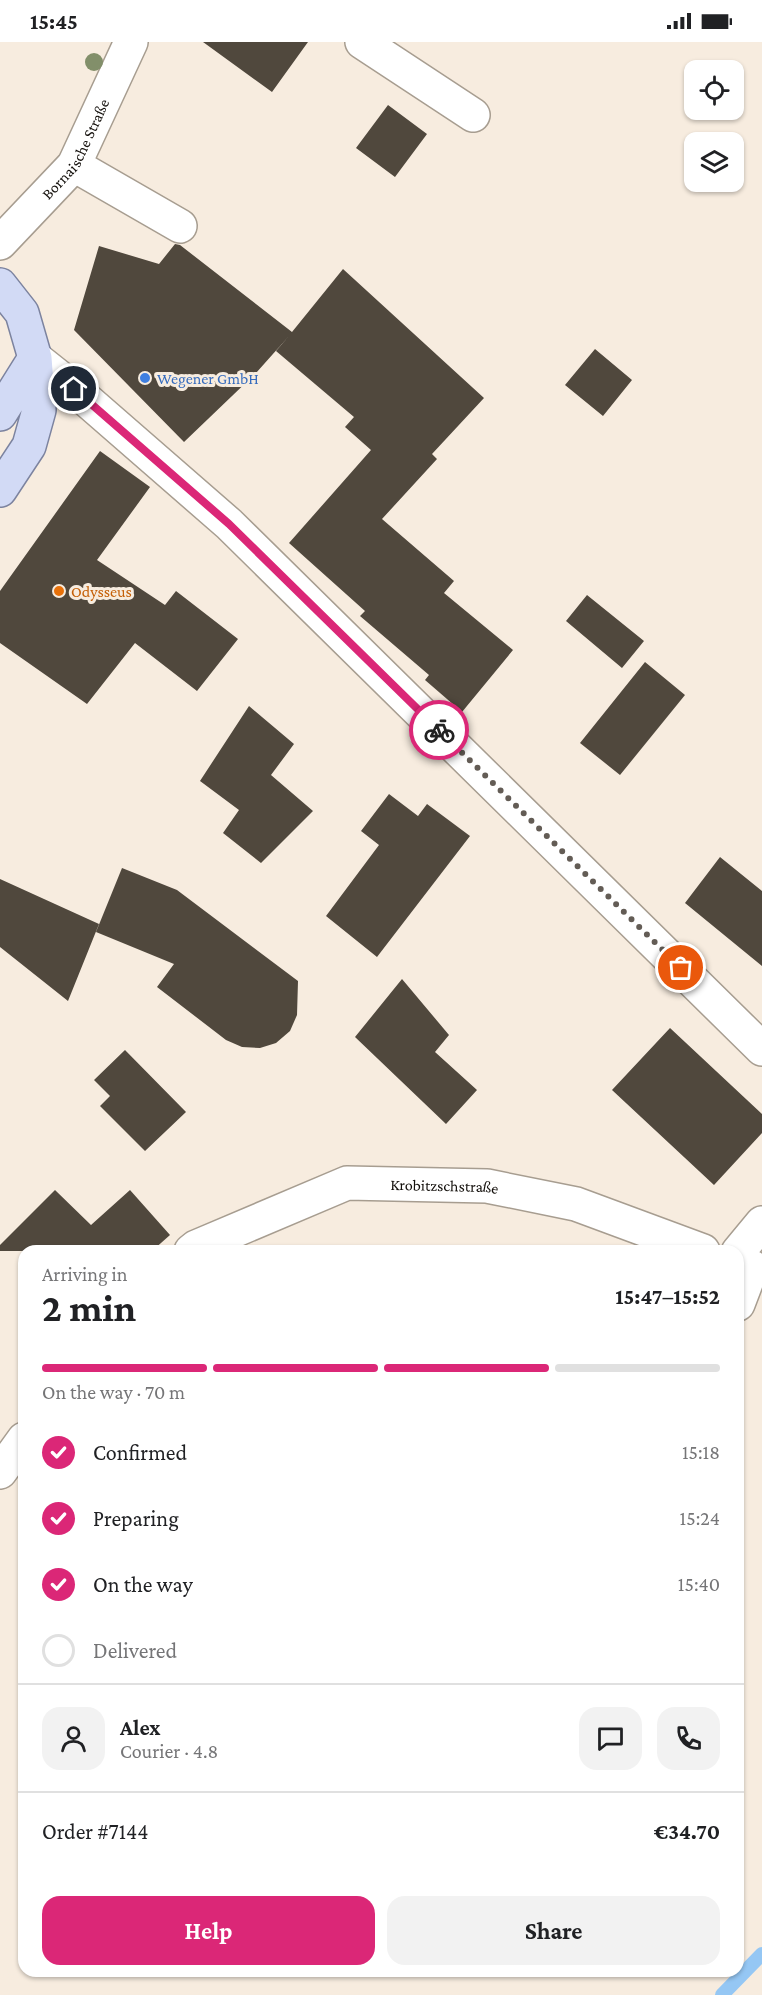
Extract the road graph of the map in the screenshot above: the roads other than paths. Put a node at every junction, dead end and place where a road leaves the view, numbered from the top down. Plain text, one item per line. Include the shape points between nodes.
1 (131, 42) edge
2 (362, 42) edge
3 (473, 115) dead end
4 (75, 165) junction
5 (180, 226) dead end
6 (0, 243) edge
7 (0, 285) edge
8 (35, 358) junction
9 (0, 414) edge
10 (0, 490) edge
11 (762, 1049) edge
12 (762, 1223) edge
13 (201, 1245) edge
14 (687, 1245) edge
15 (747, 1263) edge
16 (18, 1447) edge
17 (0, 1472) edge

1 - 4 street, Bornaische Straße
2 - 3 street
4 - 5 street
4 - 6 street, Bornaische Straße
7 - 8 main road via 22,313
8 - 9 main road
8 - 10 main road via 39,410 29,446
8 - 11 street via 229,524
12 - 15 street
13 - 14 street, Krobitzschstraße via 347,1183 487,1186 576,1204
16 - 17 street

